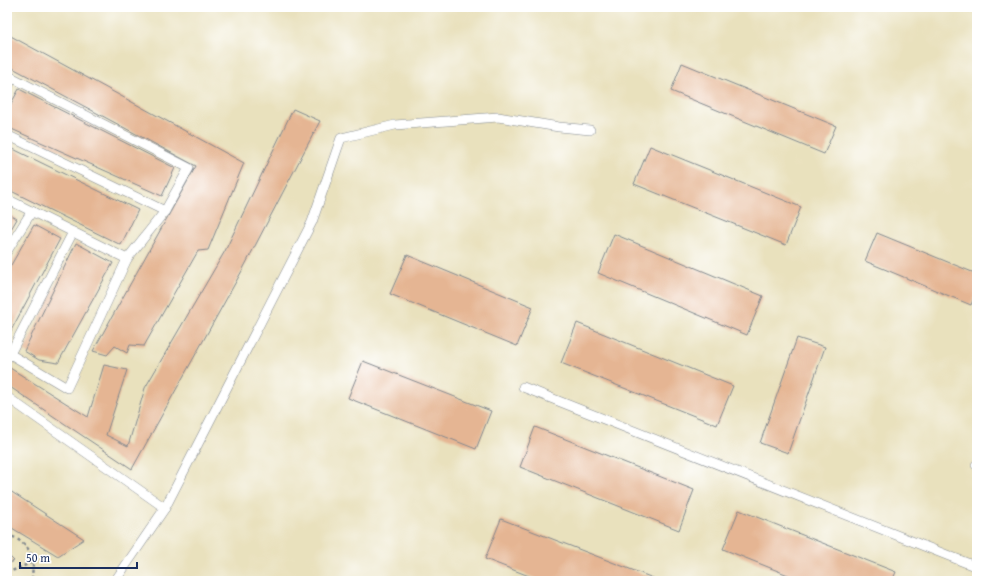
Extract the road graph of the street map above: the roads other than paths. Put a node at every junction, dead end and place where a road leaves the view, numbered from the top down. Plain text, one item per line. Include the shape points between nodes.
1 (9, 77) edge
2 (7, 88) edge
3 (590, 130) dead end
4 (7, 135) edge
5 (7, 199) edge
6 (32, 211) junction
7 (165, 211) junction
8 (73, 232) junction
9 (7, 251) edge
10 (127, 259) junction
11 (8, 356) edge
12 (523, 387) dead end
13 (7, 397) edge
14 (165, 508) junction
15 (977, 567) edge
16 (115, 581) edge

1 - 2 lane
1 - 7 lane via 189,168
3 - 14 lane via 498,117 394,124 341,138 312,222
4 - 7 lane
5 - 6 lane
6 - 8 lane
6 - 9 lane
7 - 10 lane
8 - 10 lane
8 - 11 lane
10 - 11 lane via 67,388
12 - 15 lane
13 - 14 lane
14 - 16 lane

